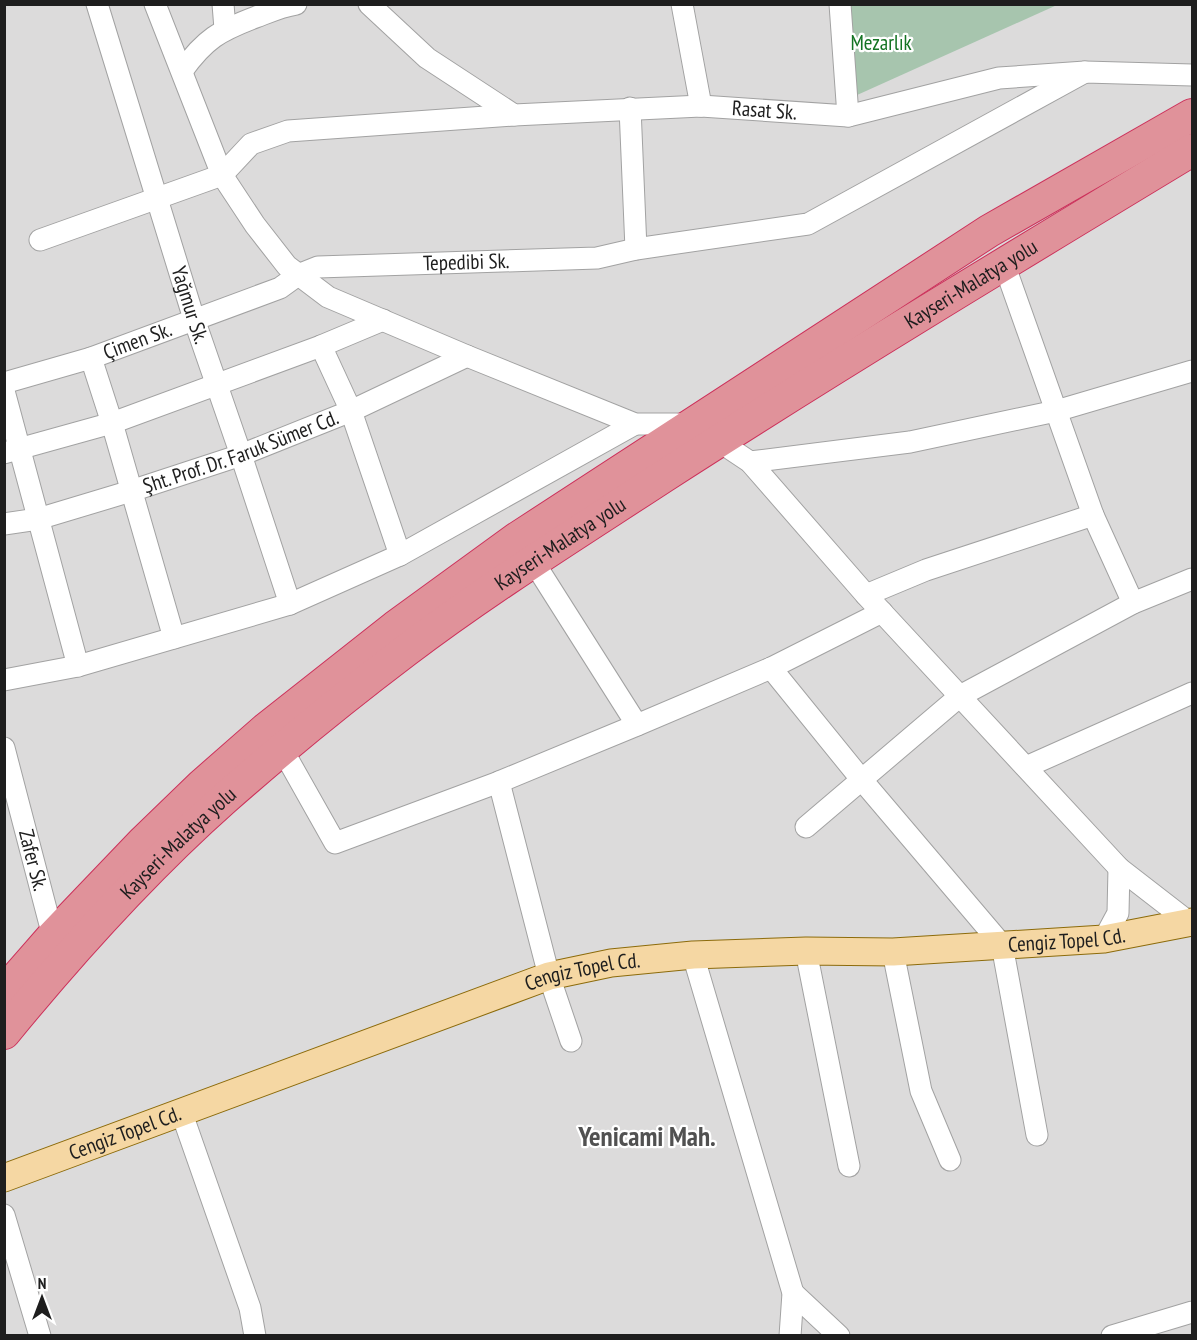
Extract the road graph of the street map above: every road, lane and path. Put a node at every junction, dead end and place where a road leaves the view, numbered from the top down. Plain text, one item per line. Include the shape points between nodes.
1 (96, 4) edge
2 (155, 4) edge
3 (223, 4) edge
4 (369, 4) edge
5 (682, 4) edge
6 (840, 4) edge
7 (289, 5) edge
8 (225, 29) junction
9 (182, 71) junction
10 (1085, 72) junction
11 (1192, 75) edge
12 (702, 106) junction
13 (630, 108) junction
14 (514, 114) junction
15 (848, 116) junction
16 (1192, 116) edge
17 (1192, 150) edge
18 (222, 175) junction
19 (156, 200) junction
20 (40, 240) dead end
21 (636, 249) junction
22 (1004, 264) junction
23 (298, 275) junction
24 (194, 319) junction
25 (383, 320) junction
26 (321, 346) junction
27 (467, 356) junction
28 (91, 358) junction
29 (1192, 371) edge
30 (4, 383) edge
31 (215, 384) junction
32 (4, 391) edge
33 (351, 411) junction
34 (1056, 411) junction
35 (112, 423) junction
36 (635, 423) junction
37 (706, 433) junction
38 (12, 451) edge
39 (242, 454) junction
40 (750, 462) junction
41 (131, 491) junction
42 (1092, 515) junction
43 (38, 519) junction
44 (4, 525) edge
45 (400, 555) junction
46 (533, 561) junction
47 (1192, 579) edge
48 (866, 595) junction
49 (1133, 603) junction
50 (290, 604) junction
51 (882, 612) junction
52 (174, 638) junction
53 (78, 666) junction
54 (771, 668) junction
55 (4, 680) edge
56 (1192, 693) edge
57 (960, 696) junction
58 (637, 725) junction
59 (4, 748) edge
60 (282, 749) junction
61 (1026, 767) junction
62 (861, 779) junction
63 (499, 782) junction
64 (806, 827) dead end
65 (1119, 868) junction
66 (1191, 923) edge
67 (53, 936) junction
68 (1104, 939) junction
69 (1002, 945) junction
70 (806, 951) junction
71 (893, 952) junction
72 (693, 955) junction
73 (549, 976) junction
74 (4, 992) edge
75 (4, 1033) edge
76 (571, 1041) dead end
77 (182, 1114) junction
78 (1037, 1136) dead end
79 (950, 1160) dead end
80 (849, 1166) dead end
81 (4, 1178) edge
82 (4, 1215) edge
83 (794, 1293) junction
84 (1192, 1312) edge
85 (40, 1335) edge
86 (255, 1335) edge
87 (790, 1335) edge
88 (839, 1335) edge
89 (1112, 1335) edge

1 - 19 street, Yağmur Sk.
2 - 9 street
3 - 8 street
4 - 14 street via 427,58
5 - 12 street
6 - 15 street
7 - 8 street
8 - 9 street via 196,51
9 - 18 street
10 - 11 street, Rasat Sk.
10 - 15 street, Rasat Sk. via 999,78
10 - 21 street, Tepedibi Sk. via 808,224
12 - 13 street, Rasat Sk.
12 - 15 street, Rasat Sk.
13 - 14 street, Rasat Sk.
13 - 21 street
14 - 18 street, Rasat Sk. via 288,130 251,144
16 - 37 highway, Kayseri-Malatya yolu via 989,231
17 - 22 highway, Kayseri-Malatya yolu
18 - 19 street
18 - 23 street via 286,266
19 - 20 street
19 - 24 street, Yağmur Sk.
21 - 23 street, Tepedibi Sk. via 597,258 318,267
22 - 34 street
22 - 37 highway, Kayseri-Malatya yolu
23 - 24 street, Çimen Sk. via 280,288
23 - 25 street via 328,297
24 - 28 street, Çimen Sk.
24 - 31 street, Yağmur Sk.
25 - 26 street
25 - 27 street
26 - 31 street
26 - 33 street
27 - 33 street, Şht. Prof. Dr. Faruk Sümer Cd.
27 - 36 street
28 - 30 street, Çimen Sk.
28 - 35 street
29 - 34 street
31 - 35 street
31 - 39 street, Yağmur Sk.
32 - 38 street
33 - 39 street, Şht. Prof. Dr. Faruk Sümer Cd.
33 - 45 street
34 - 40 street via 910,442
34 - 42 street
35 - 38 street
35 - 41 street
36 - 37 street
36 - 45 street
37 - 40 street
37 - 46 highway, Kayseri-Malatya yolu
37 - 67 highway, Kayseri-Malatya yolu via 516,539 395,627 202,785
38 - 43 street
39 - 41 street, Şht. Prof. Dr. Faruk Sümer Cd.
39 - 50 street, Yağmur Sk.
40 - 48 street
41 - 43 street, Şht. Prof. Dr. Faruk Sümer Cd.
41 - 52 street
42 - 48 street via 926,570
42 - 49 street
43 - 44 street, Şht. Prof. Dr. Faruk Sümer Cd.
43 - 53 street
45 - 50 street
46 - 58 street
46 - 60 highway, Kayseri-Malatya yolu via 405,651
47 - 49 street
48 - 51 street
49 - 57 street
50 - 52 street
51 - 54 street
51 - 57 street
52 - 53 street
53 - 55 street
54 - 58 street
54 - 62 street
56 - 61 street
57 - 61 street
57 - 62 street
58 - 63 street
59 - 67 street, Zafer Sk.
60 - 63 street via 335,843
60 - 75 highway, Kayseri-Malatya yolu via 154,865
61 - 65 street
62 - 64 street
62 - 69 street
63 - 73 street
65 - 66 street
65 - 68 street via 1118,913
66 - 68 main road, Cengiz Topel Cd.
67 - 74 highway, Kayseri-Malatya yolu
68 - 69 main road, Cengiz Topel Cd.
69 - 71 main road, Cengiz Topel Cd.
69 - 78 street
70 - 71 main road, Cengiz Topel Cd.
70 - 72 main road, Cengiz Topel Cd.
70 - 80 street
71 - 79 street via 921,1091
72 - 73 main road, Cengiz Topel Cd. via 611,963
72 - 83 street
73 - 76 street
73 - 77 main road, Cengiz Topel Cd.
77 - 81 main road, Cengiz Topel Cd.
77 - 86 street via 250,1308
82 - 85 street
83 - 87 street
83 - 88 street
84 - 89 street

